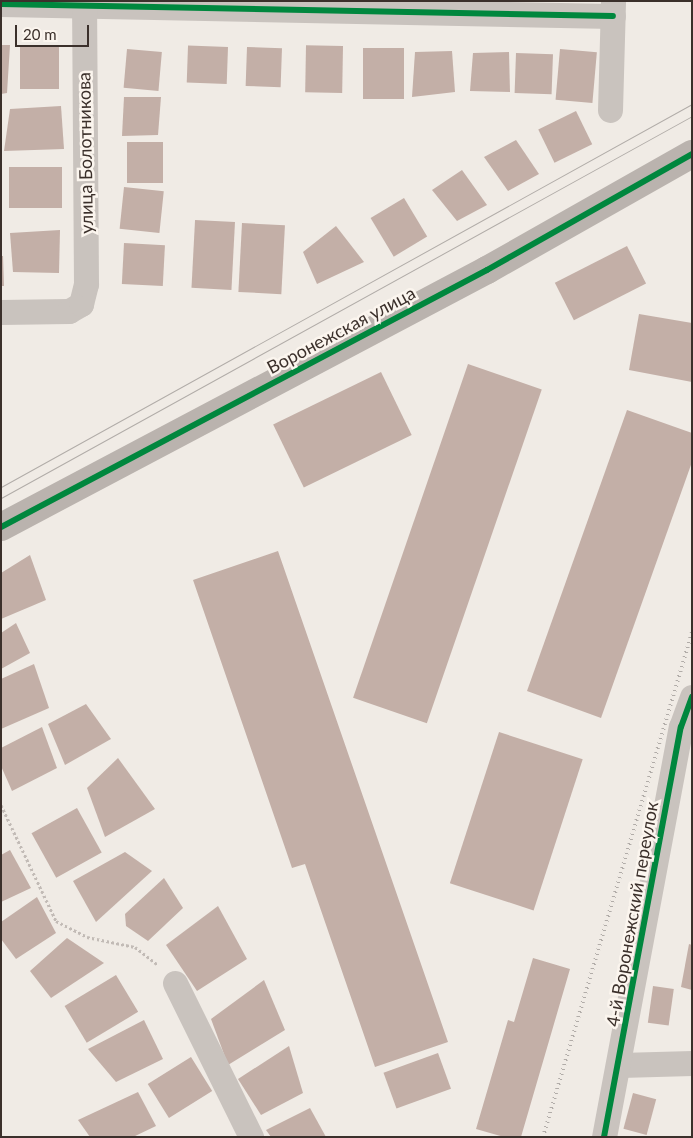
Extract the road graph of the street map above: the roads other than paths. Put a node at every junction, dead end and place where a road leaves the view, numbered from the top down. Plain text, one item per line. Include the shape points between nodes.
1 (1, 4) edge
2 (84, 4) edge
3 (613, 8) edge
4 (610, 110) dead end
5 (692, 154) edge
6 (1, 312) edge
7 (1, 527) edge
8 (692, 697) edge
9 (175, 983) road end
10 (692, 1063) edge
11 (620, 1064) junction
12 (252, 1137) edge
13 (604, 1137) edge

1 - 2 street
2 - 3 street
2 - 6 street, улица Болотникова via 86,284 81,304 69,311
3 - 4 street
5 - 7 street, Воронежская улица via 487,270
8 - 11 street, 4-й Воронежский переулок via 681,727
9 - 12 street
10 - 11 street
11 - 13 street, 4-й Воронежский переулок

